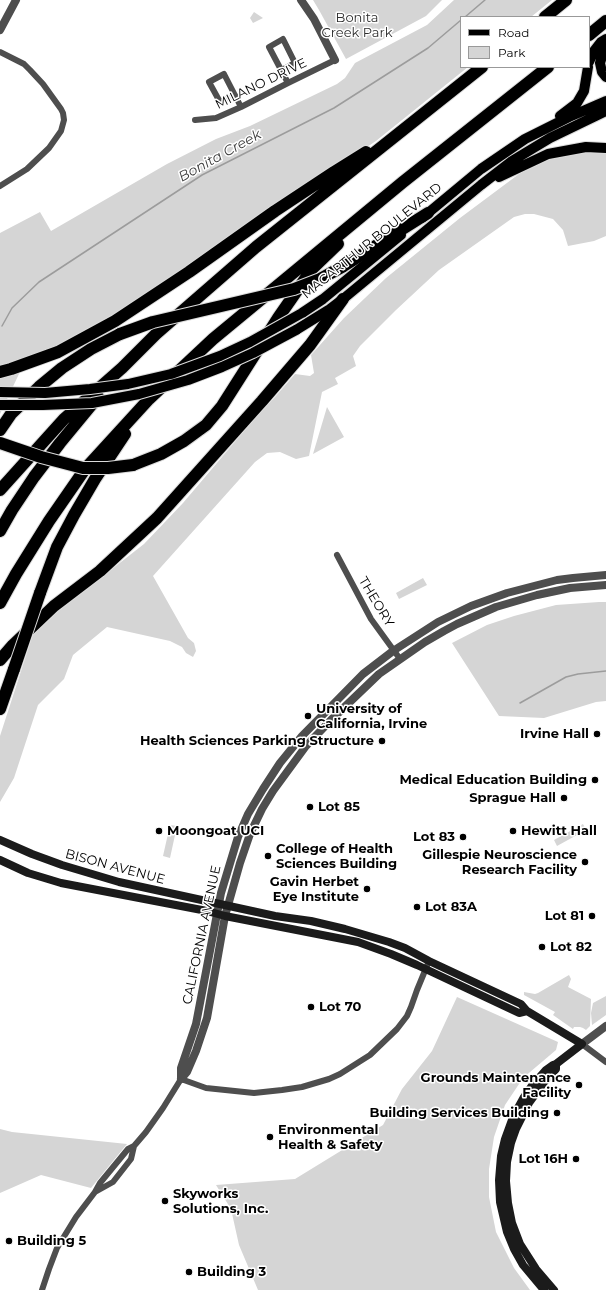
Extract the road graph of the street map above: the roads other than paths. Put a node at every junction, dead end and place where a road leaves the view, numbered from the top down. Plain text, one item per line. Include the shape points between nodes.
1 (16, 0) edge
2 (301, 0) edge
3 (566, 0) edge
4 (546, 16) edge
5 (606, 21) edge
6 (0, 30) edge
7 (590, 34) edge
8 (606, 39) edge
9 (606, 48) edge
10 (0, 52) edge
11 (335, 60) joint
12 (590, 60) edge
13 (481, 68) edge
14 (547, 68) edge
15 (588, 68) edge
16 (282, 70) junction
17 (606, 77) edge
18 (288, 83) junction
19 (235, 95) junction
20 (606, 101) edge
21 (241, 108) junction
22 (606, 111) edge
23 (195, 120) dead end
24 (541, 130) junction
25 (400, 133) junction
26 (606, 148) edge
27 (403, 182) junction
28 (481, 185) junction
29 (0, 186) edge
30 (428, 213) junction
31 (343, 299) junction
32 (122, 368) junction
33 (0, 372) edge
34 (0, 392) edge
35 (149, 399) junction
36 (0, 405) edge
37 (0, 430) edge
38 (0, 443) edge
39 (0, 490) edge
40 (0, 531) edge
41 (337, 555) dead end
42 (606, 575) edge
43 (606, 584) edge
44 (0, 603) edge
45 (393, 651) junction
46 (400, 659) junction
47 (0, 660) edge
48 (0, 709) edge
49 (0, 840) edge
50 (0, 860) edge
51 (218, 904) junction
52 (227, 906) junction
53 (216, 913) junction
54 (225, 916) junction
55 (429, 961) junction
56 (426, 969) junction
57 (527, 1011) junction
58 (606, 1026) edge
59 (582, 1044) junction
60 (606, 1062) edge
61 (556, 1064) junction
62 (181, 1079) junction
63 (134, 1146) junction
64 (96, 1192) junction
65 (42, 1290) edge
66 (544, 1290) edge
67 (554, 1290) edge

1 - 6 street
2 - 11 street
3 - 4 highway
5 - 7 highway
8 - 12 main road via 594,51
9 - 17 main road via 600,63
10 - 29 street via 24,64 30,70 61,109 64,120 61,131 49,148 27,169
11 - 18 street, MILANO DRIVE
13 - 25 highway
14 - 27 highway
15 - 24 main road via 584,91 577,103
16 - 16 street via 269,47 283,39 295,63
16 - 18 street
18 - 21 street, MILANO DRIVE
19 - 19 street via 224,74 209,82 220,102
19 - 21 street
20 - 24 main road, MACARTHUR BOULEVARD
21 - 23 street, MILANO DRIVE via 216,118
22 - 28 main road, MACARTHUR BOULEVARD via 550,138 512,161
24 - 30 main road, MACARTHUR BOULEVARD via 501,155
25 - 32 highway via 256,247 156,334
25 - 33 highway via 334,172 115,321 41,359
26 - 28 main road via 586,147 548,154
27 - 35 highway via 213,339
27 - 38 highway, bridge via 312,269 222,406 206,425 184,441 133,465 108,468 83,468
28 - 31 main road, MACARTHUR BOULEVARD
30 - 34 main road, MACARTHUR BOULEVARD, bridge via 323,299 250,342 220,356 171,374 128,384 45,393
30 - 37 highway, bridge via 320,279 294,289 153,322 120,334 62,368 39,386 11,414
31 - 36 main road, MACARTHUR BOULEVARD, bridge via 296,330 253,353 188,380 139,394 92,403
31 - 47 highway via 310,344 262,401 157,518 100,571 54,606
32 - 39 highway via 64,419
32 - 40 highway via 34,477
35 - 44 highway via 85,469 49,521
35 - 48 highway, bridge via 95,479 57,547
41 - 45 street, THEORY via 371,620
42 - 45 street, CALIFORNIA AVENUE via 557,580 490,599 438,622
43 - 46 street, CALIFORNIA AVENUE via 549,592 496,607 462,621
45 - 46 street, THEORY
45 - 51 street, CALIFORNIA AVENUE via 363,674 302,736 280,763 241,831
46 - 52 street, CALIFORNIA AVENUE via 361,690 306,746 288,770 266,803 250,834
49 - 51 main road, BISON AVENUE via 62,865 104,878
50 - 53 main road, BISON AVENUE via 28,873 61,883
51 - 52 main road, BISON AVENUE
51 - 53 street, CALIFORNIA AVENUE
52 - 54 street, CALIFORNIA AVENUE
52 - 55 main road, BISON AVENUE via 345,929 405,948
53 - 54 main road, BISON AVENUE
53 - 62 street, CALIFORNIA AVENUE via 196,1024 181,1068
54 - 56 main road, BISON AVENUE via 358,942
54 - 62 street, CALIFORNIA AVENUE via 207,1018 196,1051
55 - 56 street
55 - 57 main road, BISON AVENUE via 521,1004
56 - 57 main road, BISON AVENUE via 519,1013
56 - 62 street via 412,1007 398,1029 366,1058 328,1079 288,1090 254,1093 206,1088
57 - 59 main road, BISON AVENUE
58 - 59 street
59 - 60 street
59 - 61 main road
61 - 66 main road via 538,1078 513,1117 501,1156 499,1180 500,1202 514,1249 523,1265
61 - 67 main road via 556,1069 529,1103 516,1129 507,1162 506,1181 512,1223 520,1244
62 - 63 street, CALIFORNIA AVENUE via 164,1108
63 - 64 street, CALIFORNIA AVENUE via 128,1149
63 - 64 street, CALIFORNIA AVENUE via 131,1159 113,1182
64 - 65 street, CALIFORNIA AVENUE via 57,1248

